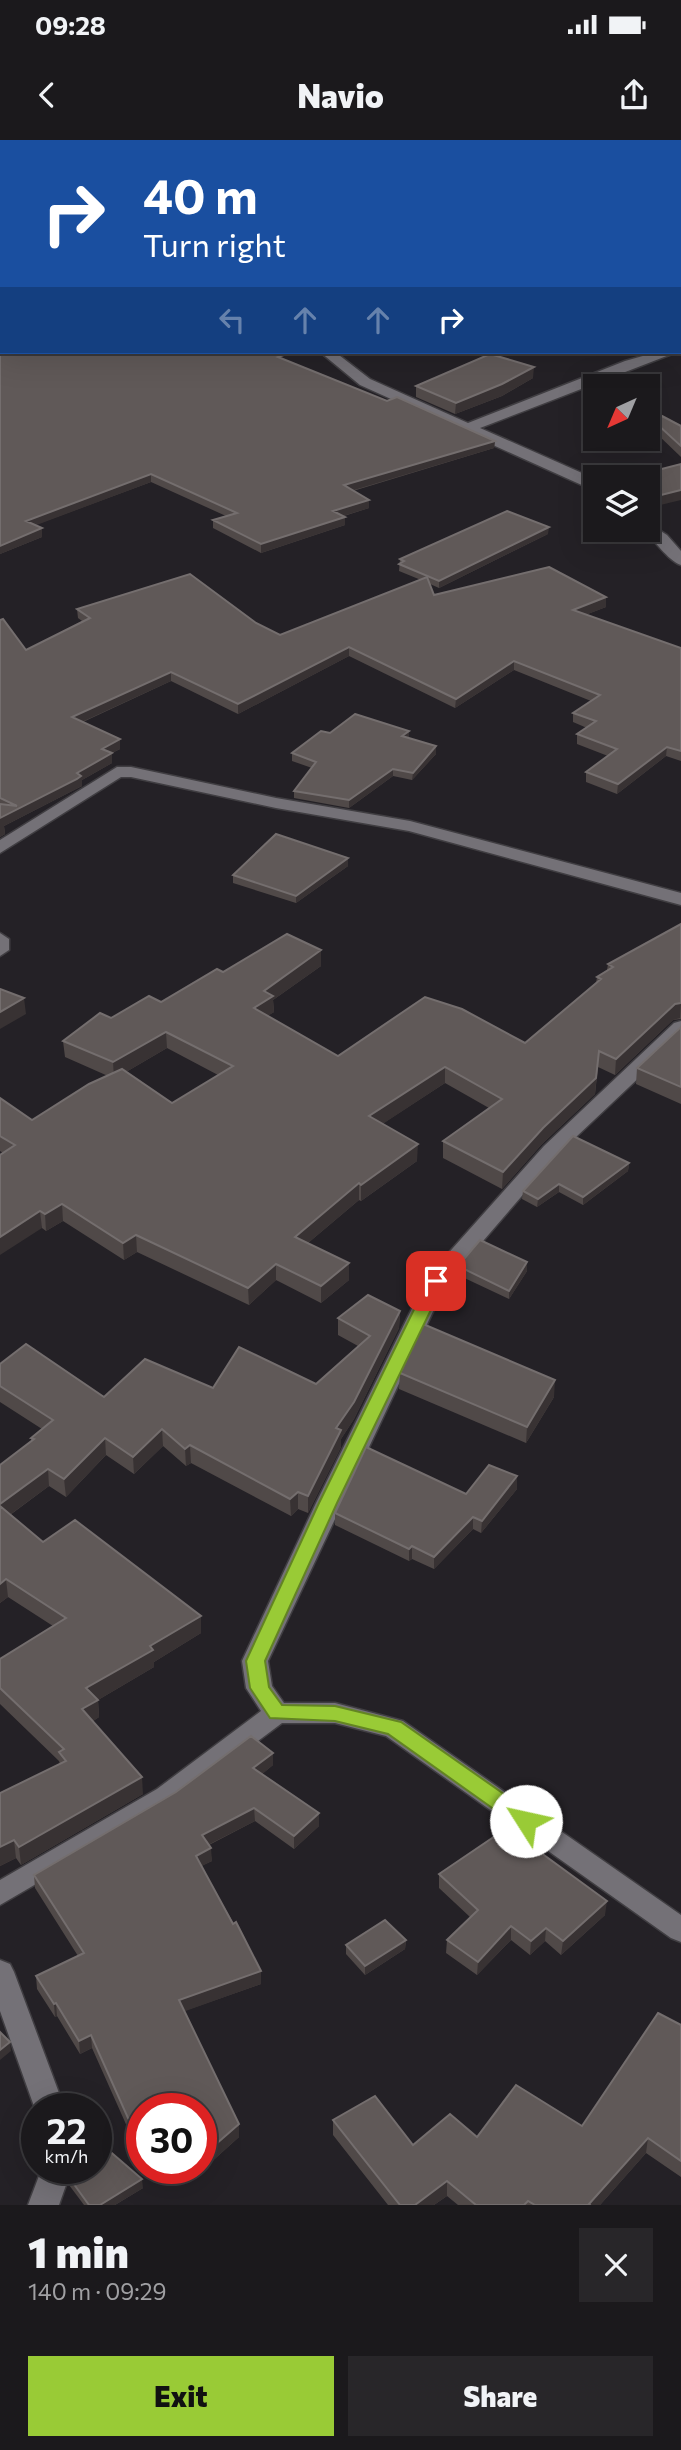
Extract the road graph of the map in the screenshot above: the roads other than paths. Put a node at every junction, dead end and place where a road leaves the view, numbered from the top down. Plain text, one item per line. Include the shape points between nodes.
1 (330, 354) edge
2 (663, 354) edge
3 (470, 427) junction
4 (583, 479) edge
5 (660, 536) edge
6 (681, 560) edge
7 (0, 848) edge
8 (681, 899) edge
9 (0, 939) edge
10 (0, 950) edge
11 (681, 1027) edge
12 (277, 1713) junction
13 (0, 1894) edge
14 (681, 1930) edge
15 (0, 1972) edge
16 (44, 2093) edge
17 (53, 2184) edge
18 (43, 2205) edge

1 - 3 street via 365,382
2 - 3 street
3 - 4 street
5 - 6 street
7 - 8 street via 117,772 131,772 410,825
9 - 10 street
11 - 12 street via 551,1150 436,1281 256,1661 260,1688
12 - 13 street via 166,1796
12 - 14 street via 335,1713 394,1728
15 - 16 street
17 - 18 street

